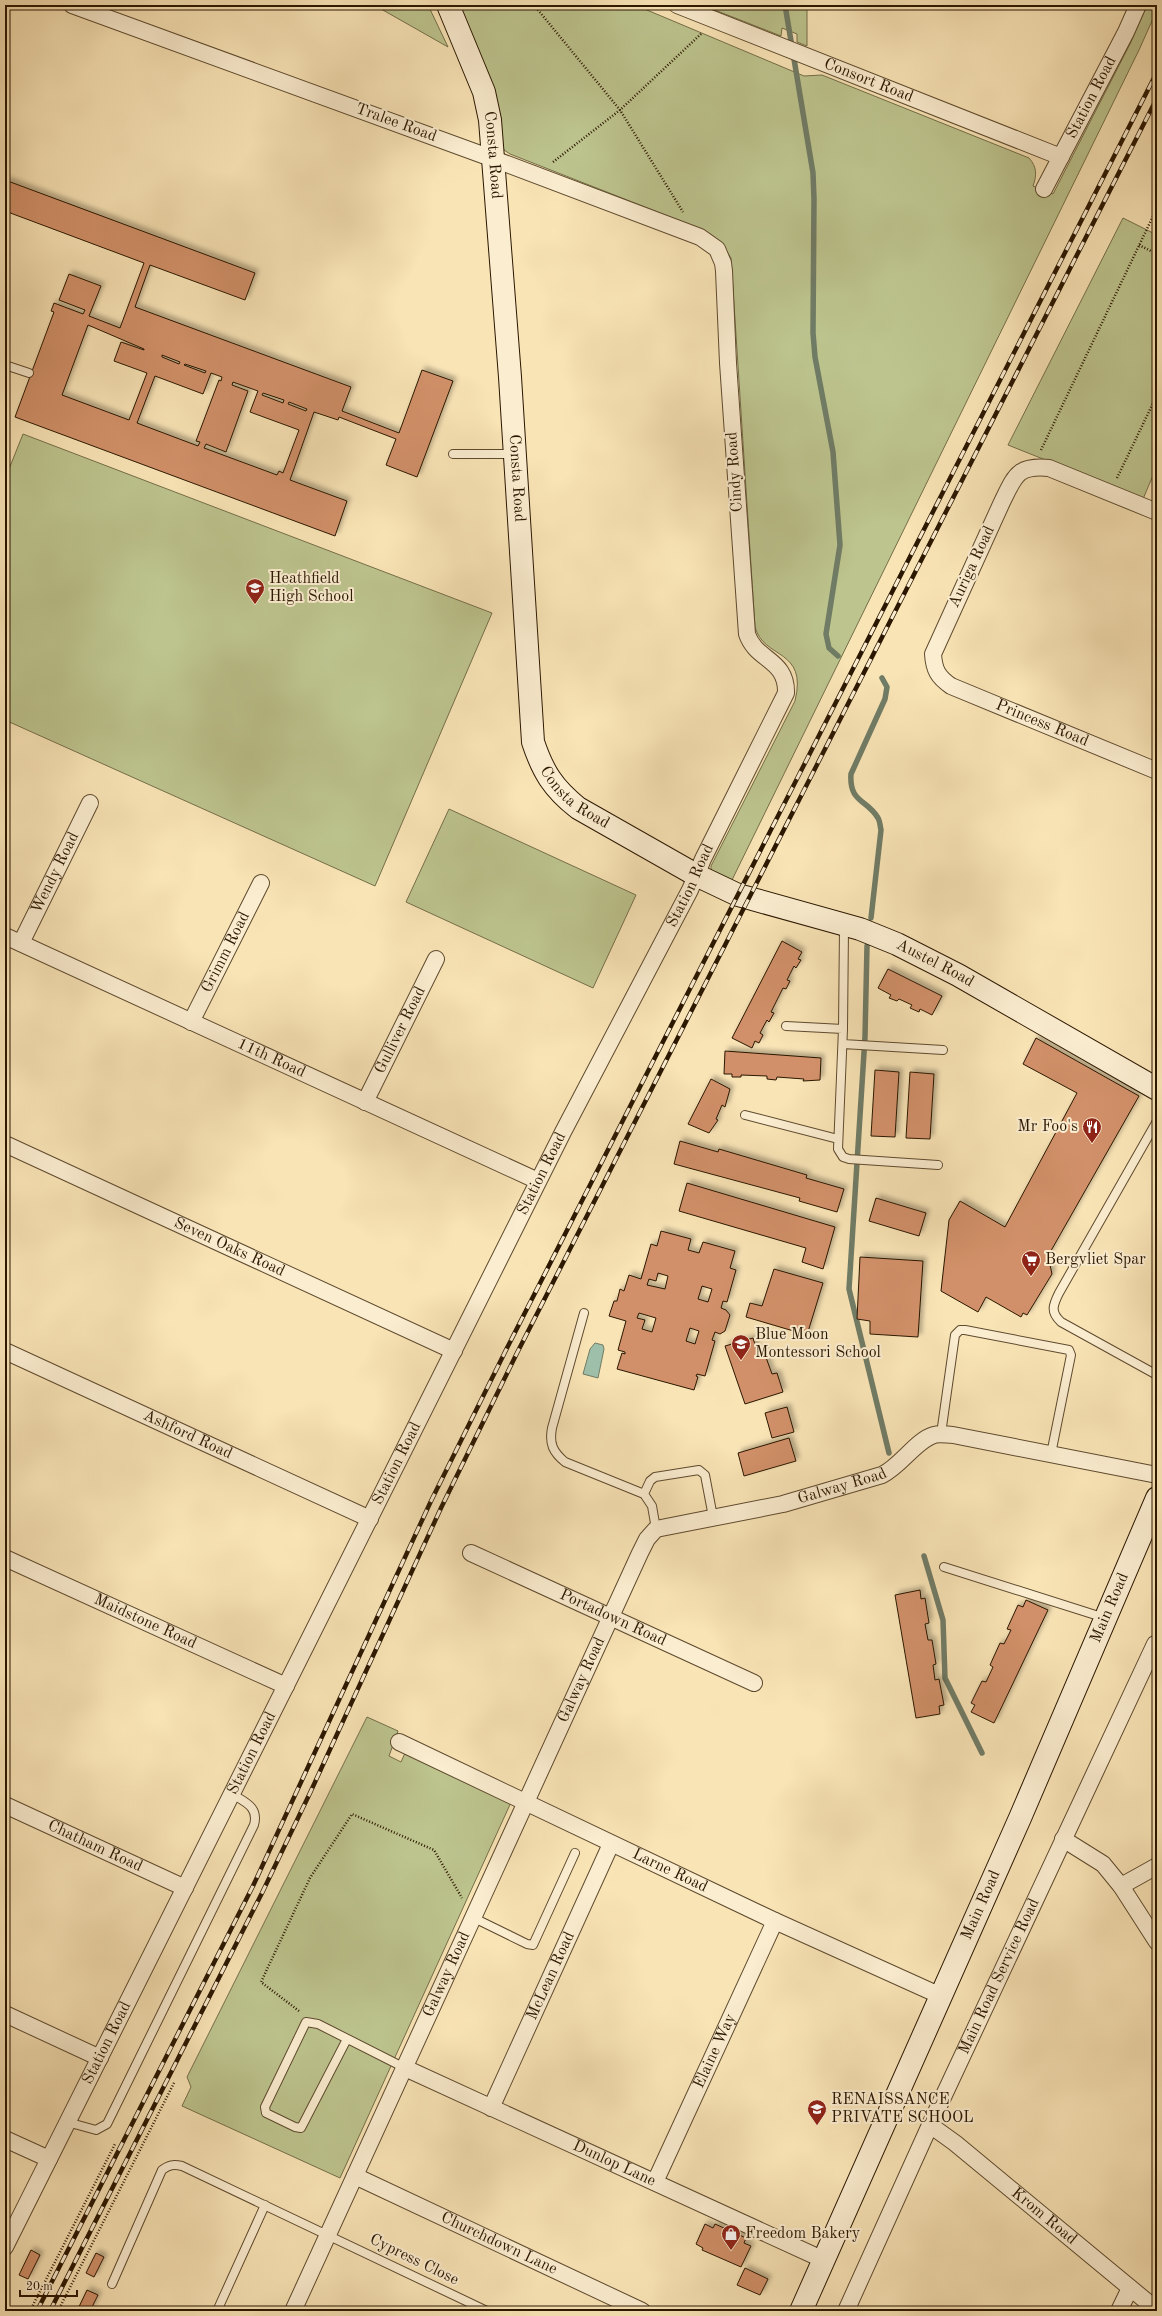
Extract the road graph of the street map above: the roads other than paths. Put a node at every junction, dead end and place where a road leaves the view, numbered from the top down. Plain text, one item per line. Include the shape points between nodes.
1 (72, 5) edge
2 (448, 5) edge
3 (677, 5) edge
4 (1138, 5) edge
5 (1061, 157) junction
6 (491, 158) junction
7 (1044, 189) dead end
8 (717, 249) joint
9 (5, 365) edge
10 (29, 373) dead end
11 (453, 454) dead end
12 (515, 454) junction
13 (1157, 512) edge
14 (934, 666) joint
15 (786, 681) joint
16 (1157, 771) edge
17 (90, 803) dead end
18 (696, 875) junction
19 (261, 883) dead end
20 (860, 929) junction
21 (5, 936) edge
22 (21, 943) junction
23 (436, 959) dead end
24 (191, 1022) junction
25 (786, 1026) dead end
26 (843, 1030) junction
27 (843, 1044) junction
28 (943, 1050) dead end
29 (1157, 1089) edge
30 (365, 1102) junction
31 (745, 1115) dead end
32 (1157, 1121) edge
33 (838, 1139) junction
34 (5, 1144) edge
35 (938, 1165) dead end
36 (538, 1181) junction
37 (584, 1313) dead end
38 (5, 1351) edge
39 (454, 1351) junction
40 (1157, 1375) edge
41 (941, 1434) junction
42 (1051, 1454) junction
43 (1157, 1476) edge
44 (644, 1494) junction
45 (1157, 1498) edge
46 (713, 1517) junction
47 (370, 1519) junction
48 (656, 1529) junction
49 (471, 1553) dead end
50 (5, 1558) edge
51 (944, 1567) dead end
52 (611, 1617) junction
53 (1105, 1618) junction
54 (1155, 1644) dead end
55 (754, 1683) dead end
56 (286, 1686) junction
57 (399, 1742) dead end
58 (232, 1794) junction
59 (527, 1802) junction
60 (5, 1805) edge
61 (1063, 1839) junction
62 (611, 1844) junction
63 (575, 1853) dead end
64 (1157, 1866) edge
65 (1121, 1886) junction
66 (185, 1888) junction
67 (474, 1918) junction
68 (775, 1921) junction
69 (1157, 1942) edge
70 (941, 1996) junction
71 (5, 2014) edge
72 (347, 2039) junction
73 (100, 2058) junction
74 (405, 2068) junction
75 (491, 2108) junction
76 (67, 2122) junction
77 (930, 2125) junction
78 (5, 2139) edge
79 (49, 2159) junction
80 (355, 2176) junction
81 (655, 2182) junction
82 (265, 2205) junction
83 (328, 2235) junction
84 (5, 2247) edge
85 (824, 2260) junction
86 (112, 2284) dead end
87 (1130, 2288) junction
88 (1157, 2310) edge
89 (217, 2311) edge
90 (293, 2311) edge
91 (487, 2311) edge
92 (642, 2311) edge
93 (801, 2311) edge
94 (846, 2311) edge
95 (1119, 2311) edge

1 - 6 street, Tralee Road
2 - 6 street, Consta Road via 484,92 490,120
3 - 5 street, Consort Road
4 - 5 street, Station Road
5 - 7 street, Station Road
6 - 8 street, Tralee Road via 700,237
6 - 12 street, Consta Road
8 - 15 street, Cindy Road via 724,271 747,634 755,649 780,668
9 - 10 lane
11 - 12 lane
12 - 18 street, Consta Road via 533,742 541,766 561,794 578,808
13 - 14 street, Auriga Road via 1065,473 1027,468 1013,480 939,636 933,654
14 - 16 street, Princess Road via 940,678 951,686
15 - 18 street, Station Road via 784,699
17 - 22 street, Wendy Road
18 - 20 street, Austel Road via 748,899
18 - 36 street, Station Road
19 - 24 street, Grimm Road
20 - 26 lane
20 - 29 street, Austel Road via 945,968
21 - 22 street, 11th Road
22 - 24 street, 11th Road
23 - 30 street, Gulliver Road
24 - 30 street, 11th Road
25 - 26 lane
26 - 27 lane
27 - 28 lane
27 - 33 lane
30 - 36 street, 11th Road
31 - 33 lane
32 - 40 lane via 1059,1292 1053,1309 1061,1322
33 - 35 lane via 840,1153 848,1159
34 - 39 street, Seven Oaks Road
36 - 39 street, Station Road
37 - 44 lane via 552,1428 552,1446 557,1455 566,1462
38 - 47 street, Ashford Road
39 - 47 street, Station Road
41 - 42 street
41 - 42 lane via 954,1335 964,1330 1069,1350 1071,1355
41 - 46 street, Galway Road via 930,1436 893,1469 882,1475 783,1504
42 - 43 street
44 - 46 lane via 650,1481 655,1477 699,1470 705,1475
44 - 48 lane via 652,1506
45 - 53 street, Main Road
46 - 48 street, Galway Road
47 - 56 street, Station Road
48 - 52 street, Galway Road via 647,1539
49 - 52 street, Portadown Road
50 - 56 street, Maidstone Road
51 - 53 lane
52 - 55 street, Portadown Road
52 - 59 street, Galway Road
53 - 70 street, Main Road
54 - 61 street, Main Road Service Road
56 - 58 street, Station Road
57 - 59 street, Larne Road
58 - 66 street, Station Road
58 - 76 lane via 252,1807 256,1816 254,1825 107,2124 96,2130
59 - 62 street, Larne Road
59 - 67 street, Galway Road
60 - 66 street, Chatham Road
61 - 65 street via 1102,1864
61 - 77 street, Main Road Service Road
62 - 68 street, Larne Road
62 - 75 street, McLean Road
63 - 67 lane via 533,1945
64 - 65 street
65 - 69 street
66 - 73 street, Station Road
67 - 74 street, Galway Road
68 - 70 street, Larne Road
68 - 81 street, Elaine Way
70 - 85 street, Main Road
71 - 73 street
72 - 72 lane via 301,2128 268,2115 265,2107 306,2022 312,2022
72 - 74 lane
73 - 76 street, Station Road
74 - 75 street, Dunlop Lane
74 - 80 street, Galway Road
75 - 81 street, Dunlop Lane
76 - 79 street, Station Road
77 - 87 street, Krom Road
77 - 94 street, Main Road Service Road
78 - 79 street
79 - 84 street, Station Road
80 - 83 street, Galway Road
80 - 92 street, Churchdown Lane
81 - 85 street, Dunlop Lane
82 - 83 lane, Cypress Close
82 - 86 lane, Cypress Close via 182,2166 168,2166 162,2170
82 - 89 lane
83 - 90 street, Galway Road
83 - 91 lane, Cypress Close
85 - 93 street, Main Road
87 - 88 street, Krom Road
87 - 95 street

